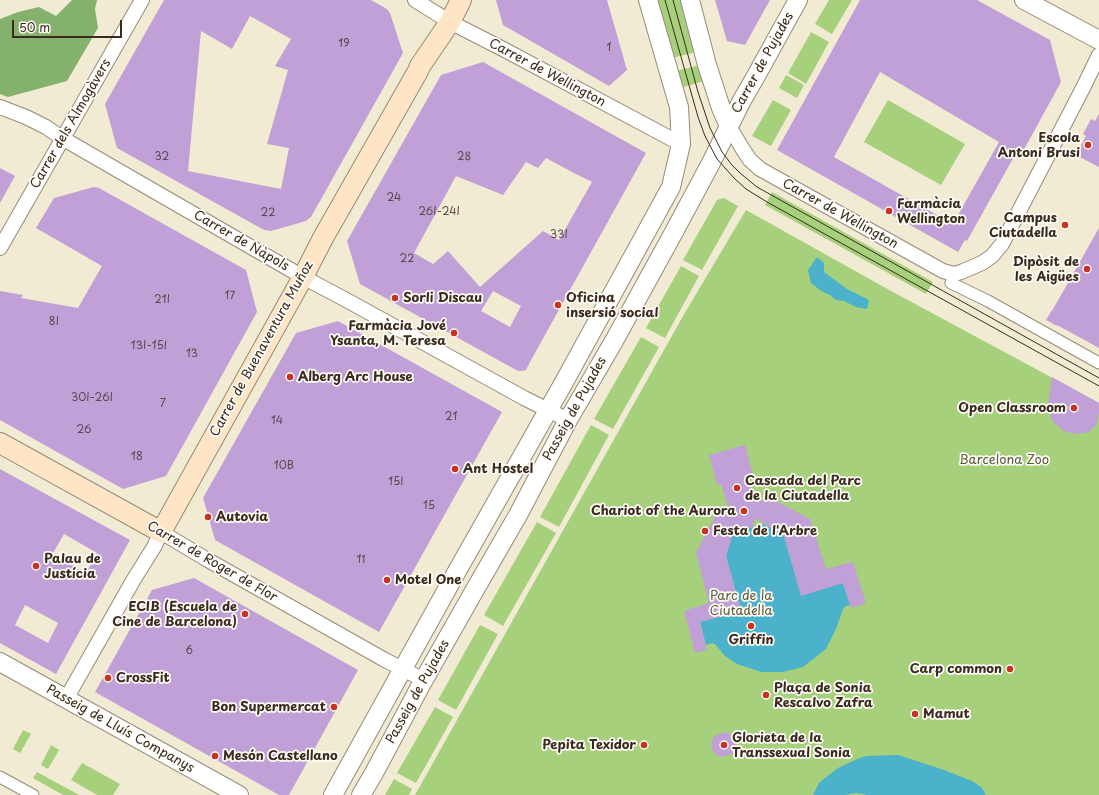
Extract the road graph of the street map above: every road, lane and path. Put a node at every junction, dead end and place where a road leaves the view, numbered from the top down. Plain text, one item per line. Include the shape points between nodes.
1 (142, 0) edge
2 (415, 0) edge
3 (460, 0) edge
4 (648, 0) edge
5 (690, 0) edge
6 (798, 0) edge
7 (1024, 0) edge
8 (450, 22) junction
9 (1099, 40) edge
10 (1099, 55) edge
11 (0, 107) edge
12 (729, 126) junction
13 (62, 138) junction
14 (681, 144) junction
15 (0, 248) edge
16 (303, 277) junction
17 (953, 278) junction
18 (1099, 363) edge
19 (548, 410) junction
20 (568, 420) junction
21 (0, 443) edge
22 (161, 532) junction
23 (0, 662) edge
24 (403, 670) junction
25 (424, 680) junction
26 (66, 699) junction
27 (0, 777) edge
28 (33, 795) edge
29 (239, 795) edge
30 (333, 795) edge
31 (361, 795) edge

1 - 13 street, Carrer dels Almogàvers
2 - 8 street, Carrer de Wellington
3 - 8 main road, Carrer de Buenaventura Muñoz
4 - 14 street, Passeig de Pujades via 679,107
5 - 12 street via 721,108
6 - 12 street, Carrer de Pujades
7 - 9 street
8 - 14 street, Carrer de Wellington
8 - 16 main road, Carrer de Buenaventura Muñoz via 420,66
10 - 17 street via 1002,244 982,263
11 - 13 street, Carrer de Nàpols via 26,116
12 - 17 street, Carrer de Wellington via 750,160 760,169
12 - 20 street, Passeig de Pujades via 670,239
13 - 15 street, Carrer dels Almogàvers
13 - 16 street, Carrer de Nàpols
14 - 19 street, Passeig de Pujades via 671,188
16 - 19 street, Carrer de Nàpols
16 - 22 main road, Carrer de Buenaventura Muñoz
17 - 18 street, Carrer de Wellington via 988,301
19 - 20 street, Carrer de Nàpols
19 - 24 street, Passeig de Pujades
20 - 25 street, Passeig de Pujades via 518,515
21 - 22 main road, Carrer de Roger de Flor
22 - 24 street, Carrer de Roger de Flor
22 - 26 street, Carrer de Buenaventura Muñoz
23 - 26 street, Passeig de Lluís Companys
24 - 25 street, Carrer de Roger de Flor
24 - 30 street, Passeig de Pujades
25 - 31 street, Passeig de Pujades
26 - 29 street, Passeig de Lluís Companys
27 - 28 street

